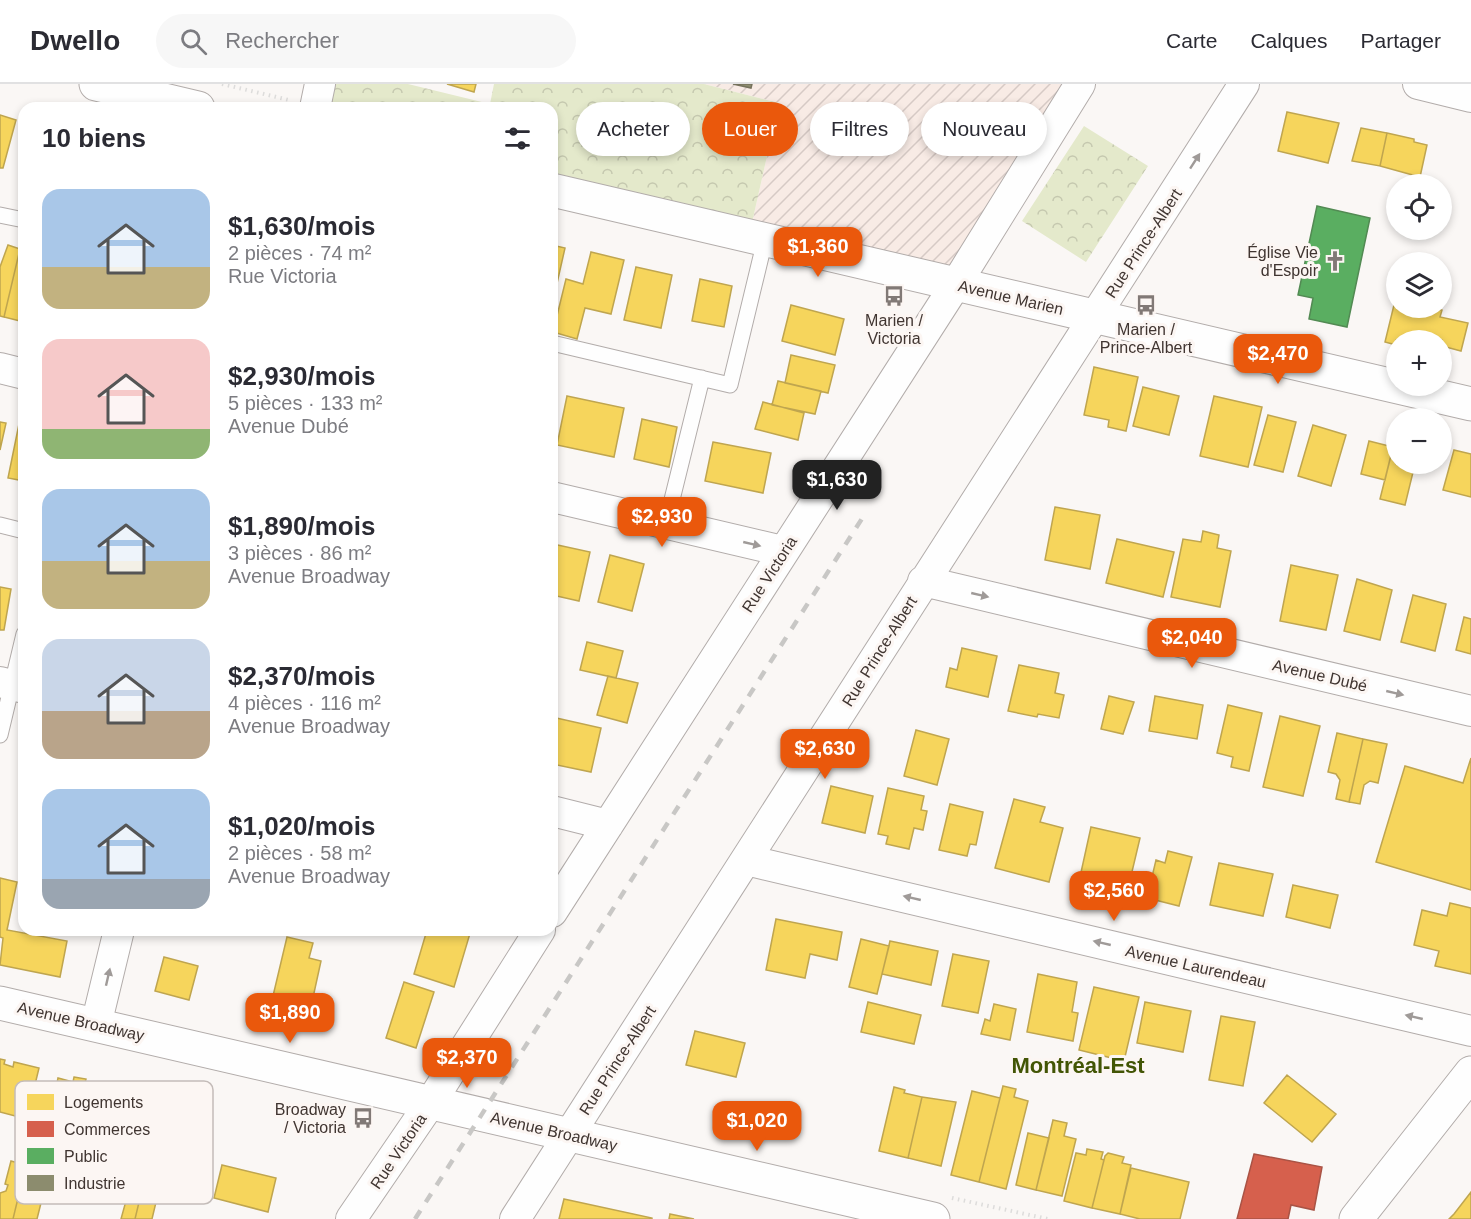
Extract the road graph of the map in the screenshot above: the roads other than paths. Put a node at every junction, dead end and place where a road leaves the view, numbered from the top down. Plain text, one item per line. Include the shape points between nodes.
1 (96, 84) edge
2 (1080, 84) edge
3 (1244, 84) edge
4 (1418, 84) edge
5 (1471, 97) edge
6 (153, 102) edge
7 (558, 191) edge
8 (0, 215) edge
9 (18, 219) edge
10 (765, 240) junction
11 (956, 284) junction
12 (1096, 316) junction
13 (558, 344) edge
14 (0, 368) edge
15 (18, 372) edge
16 (702, 378) junction
17 (1471, 404) edge
18 (558, 498) edge
19 (666, 524) junction
20 (0, 525) edge
21 (18, 530) edge
22 (783, 551) junction
23 (923, 581) junction
24 (18, 660) edge
25 (12, 685) edge
26 (1471, 711) edge
27 (0, 735) edge
28 (558, 813) edge
29 (608, 825) junction
30 (746, 860) junction
31 (558, 903) edge
32 (118, 936) edge
33 (536, 936) edge
34 (0, 1002) edge
35 (96, 1025) junction
36 (1471, 1031) edge
37 (1471, 1073) edge
38 (431, 1102) junction
39 (569, 1134) junction
40 (351, 1219) edge
41 (515, 1219) edge
42 (933, 1219) edge
43 (1356, 1219) edge

1 - 6 street
2 - 11 street, Rue Victoria
12 -> 3 street, Rue Prince-Albert
4 - 5 street
7 - 10 street, Avenue Marien
8 - 9 lane
10 - 11 street, Avenue Marien
10 - 16 lane via 730,385
11 - 12 street, Avenue Marien
11 - 22 street, Rue Victoria
12 - 17 street, Avenue Marien
12 - 23 street, Rue Prince-Albert
13 - 16 lane
14 - 15 street
16 - 19 lane
18 - 19 street
19 -> 22 street
20 - 21 lane
22 - 29 street, Rue Victoria
23 -> 26 street, Avenue Dubé
23 - 30 street, Rue Prince-Albert
24 - 25 lane
25 - 27 lane
28 - 29 street
29 - 31 street, Rue Victoria
36 -> 30 street, Avenue Laurendeau
30 - 39 street, Rue Prince-Albert
35 -> 32 street
33 - 38 street, Rue Victoria
34 - 35 street, Avenue Broadway
35 - 38 street, Avenue Broadway
37 - 43 street
38 - 39 street, Avenue Broadway
38 - 40 street, Rue Victoria
39 - 41 street, Rue Prince-Albert
39 - 42 street, Avenue Broadway

